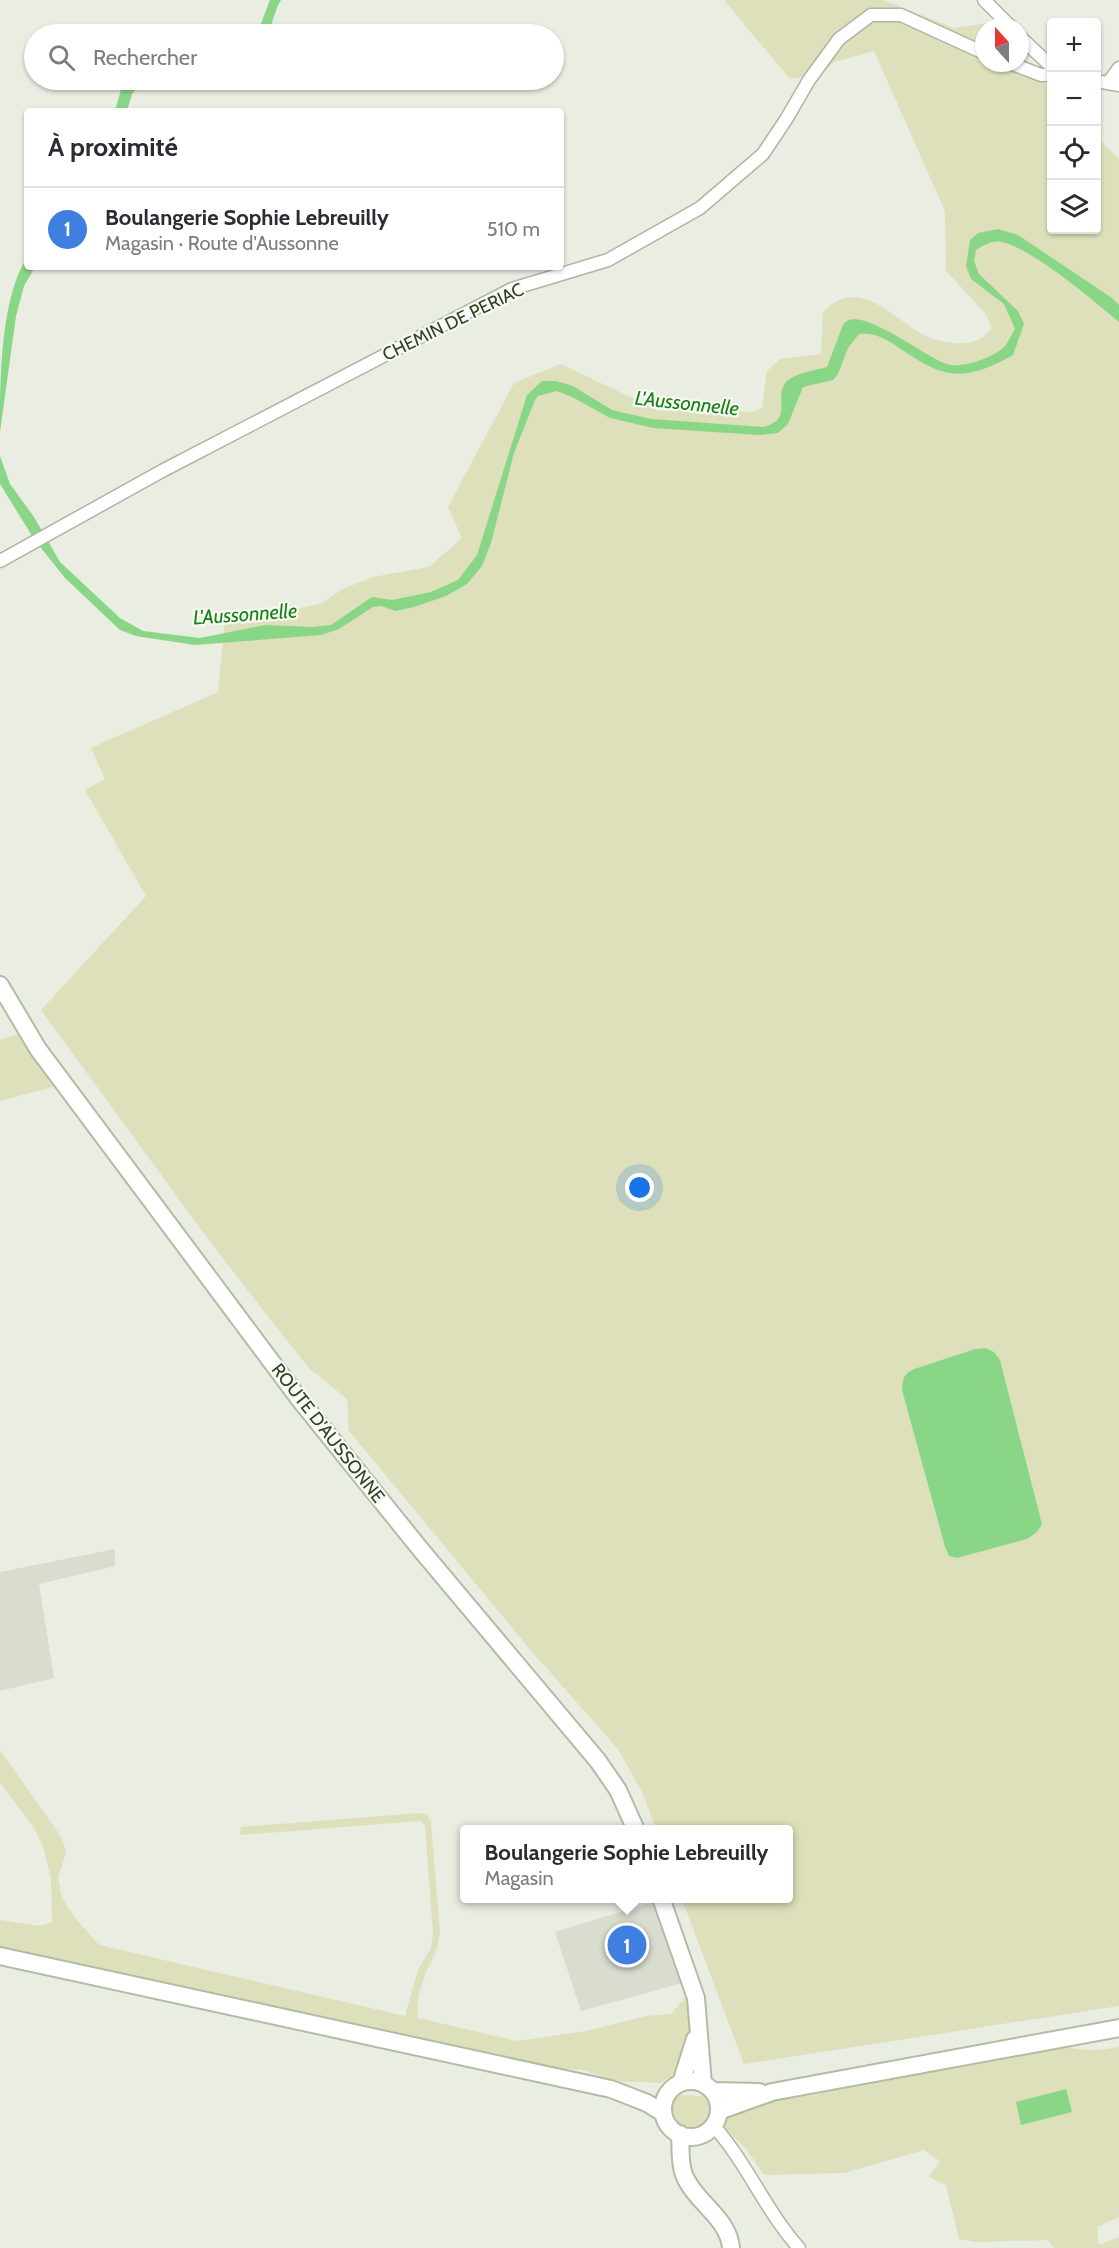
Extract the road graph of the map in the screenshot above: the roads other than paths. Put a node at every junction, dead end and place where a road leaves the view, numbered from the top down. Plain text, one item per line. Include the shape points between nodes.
1 (984, 0) edge
2 (1002, 18) edge
3 (1029, 45) edge
4 (975, 49) edge
5 (1047, 62) edge
6 (1119, 68) edge
7 (1029, 70) edge
8 (1047, 75) edge
9 (1108, 83) edge
10 (0, 561) edge
11 (2, 992) edge
12 (634, 1825) edge
13 (663, 1903) edge
14 (0, 1956) edge
15 (699, 2024) junction
16 (1117, 2028) edge
17 (675, 2087) junction
18 (708, 2087) junction
19 (611, 2089) junction
20 (772, 2092) junction
21 (663, 2113) junction
22 (711, 2124) junction
23 (680, 2134) junction
24 (694, 2193) junction
25 (731, 2248) edge
26 (798, 2248) edge

1 - 2 street
3 - 5 street
4 - 10 street, CHEMIN DE PERIAC via 901,15 871,15 839,39 763,154 700,208 608,260 512,289
6 - 9 street
7 - 8 street
11 - 12 main road, ROUTE D'AUSSONNE via 45,1059 300,1400 597,1761 618,1790
13 - 15 main road via 696,1998
14 - 19 main road
15 - 17 main road via 692,2053
15 - 18 main road
16 - 20 main road
17 - 18 main road via 688,2081
17 - 19 main road
17 - 21 main road via 664,2101
18 - 20 main road
18 - 22 main road via 718,2104
19 - 21 main road
20 - 22 main road
21 - 23 main road via 672,2129
22 - 23 main road via 687,2136
22 - 24 main road via 691,2158
22 - 26 street via 745,2166 766,2205
23 - 24 main road via 683,2171
24 - 25 main road via 726,2231

